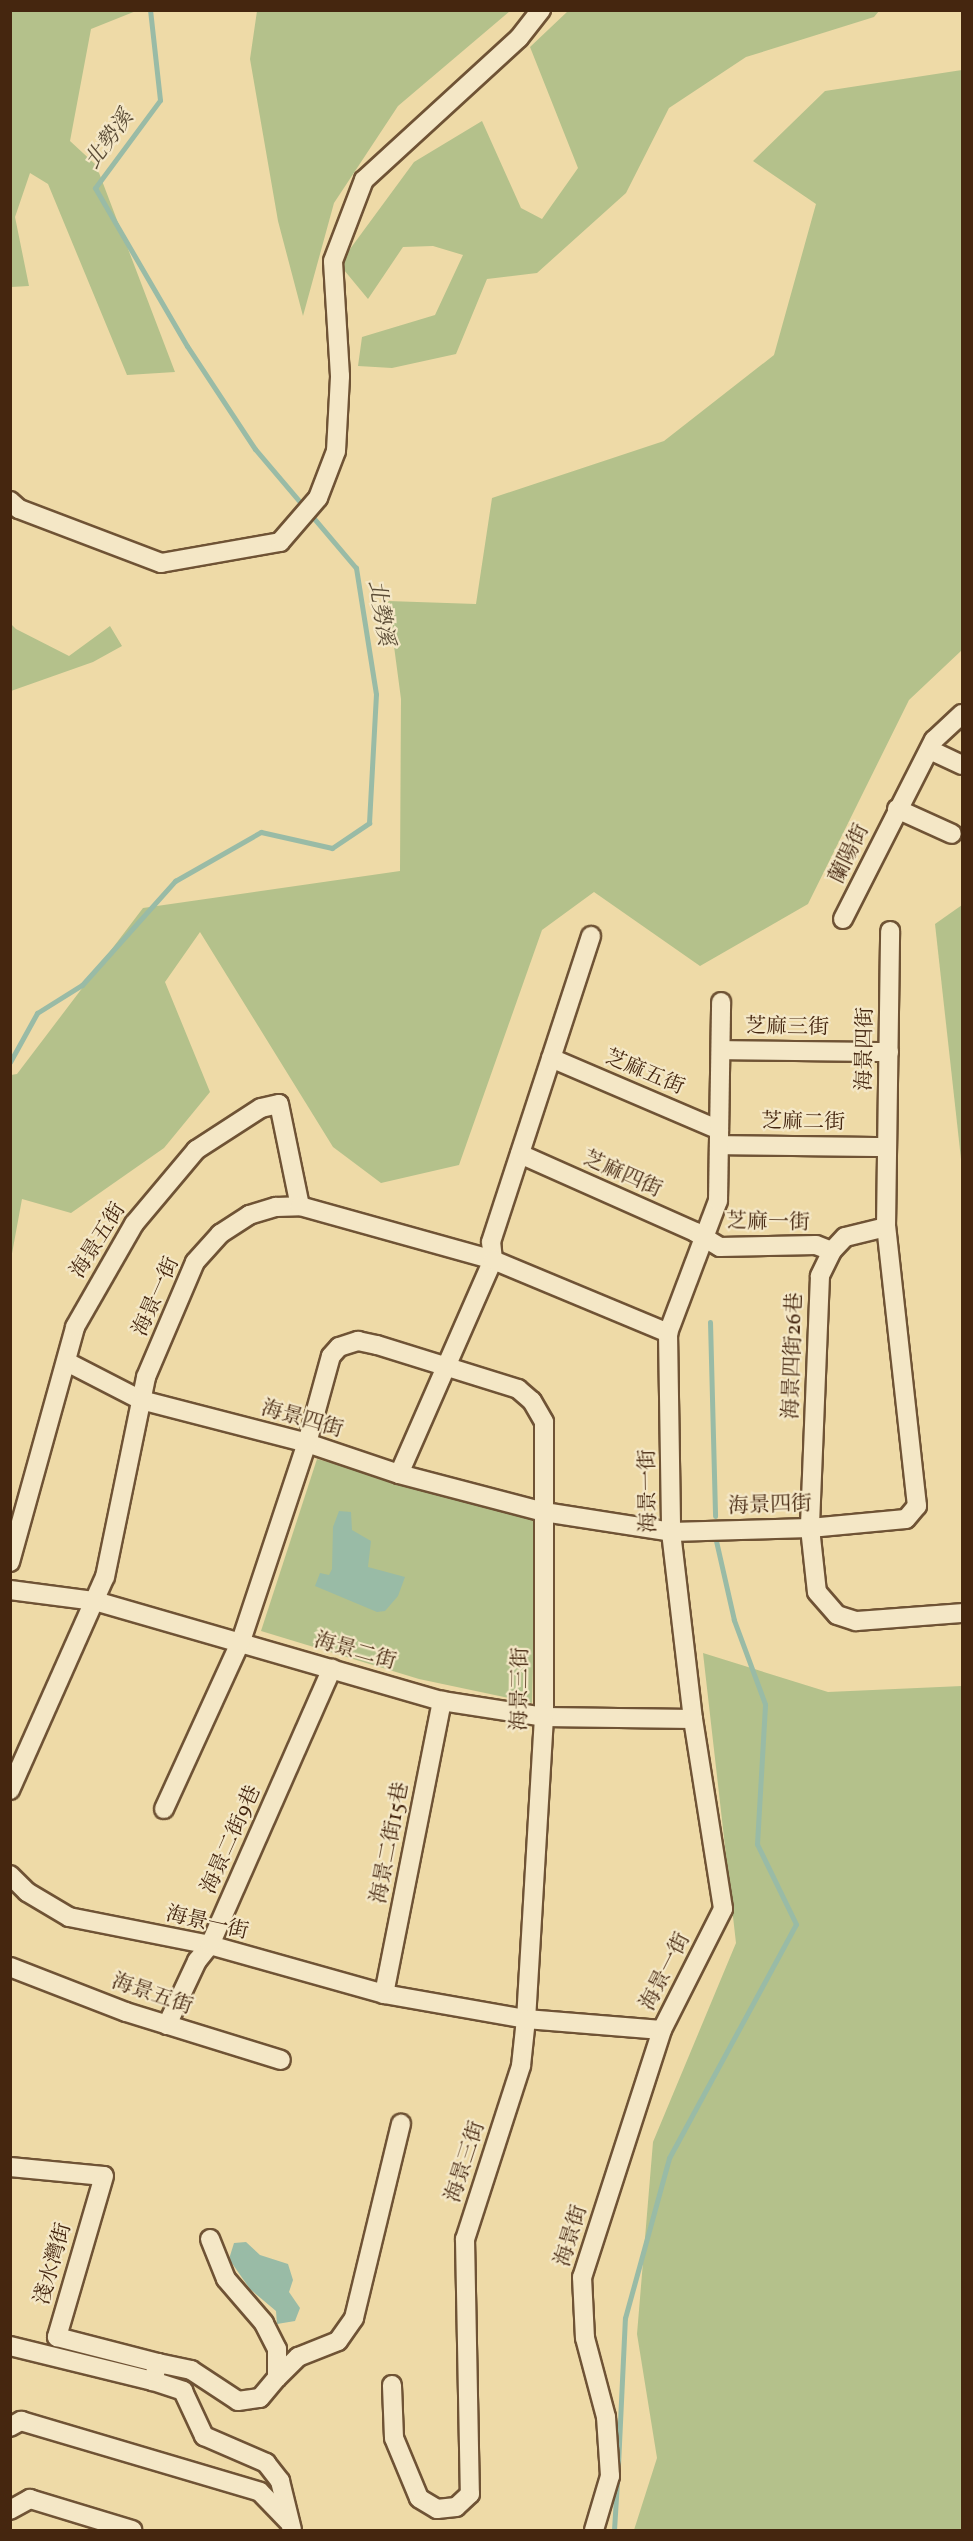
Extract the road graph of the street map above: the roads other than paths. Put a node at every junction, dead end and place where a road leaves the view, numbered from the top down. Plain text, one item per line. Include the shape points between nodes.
1 (541, 10) edge
2 (10, 501) edge
3 (963, 714) edge
4 (930, 750) junction
5 (963, 765) edge
6 (897, 809) junction
7 (952, 834) dead end
8 (843, 919) dead end
9 (890, 931) dead end
10 (591, 936) dead end
11 (721, 1002) dead end
12 (721, 1050) junction
13 (889, 1052) junction
14 (551, 1058) junction
15 (719, 1138) junction
16 (887, 1147) junction
17 (520, 1154) junction
18 (300, 1206) junction
19 (886, 1227) junction
20 (704, 1239) junction
21 (832, 1251) junction
22 (493, 1260) junction
23 (669, 1333) junction
24 (67, 1362) junction
25 (445, 1368) junction
26 (141, 1400) junction
27 (307, 1443) junction
28 (399, 1474) junction
29 (544, 1512) junction
30 (810, 1528) junction
31 (671, 1532) junction
32 (10, 1562) edge
33 (10, 1590) edge
34 (96, 1601) junction
35 (963, 1613) edge
36 (242, 1641) junction
37 (333, 1669) junction
38 (442, 1701) junction
39 (544, 1717) junction
40 (693, 1719) junction
41 (10, 1790) edge
42 (164, 1809) dead end
43 (10, 1875) edge
44 (210, 1945) junction
45 (10, 1967) edge
46 (384, 1994) junction
47 (526, 2019) junction
48 (167, 2025) junction
49 (662, 2030) junction
50 (281, 2061) dead end
51 (401, 2124) dead end
52 (10, 2168) edge
53 (210, 2239) dead end
54 (10, 2346) edge
55 (158, 2363) junction
56 (277, 2378) junction
57 (153, 2381) junction
58 (392, 2385) dead end
59 (10, 2427) edge
60 (10, 2510) edge
61 (291, 2527) edge
62 (132, 2530) edge
63 (594, 2530) edge

1 - 2 street via 519,38 364,180 333,261 340,376 336,451 315,502 280,542 161,563 19,509
3 - 4 street, 蘭陽街 via 934,740
4 - 5 street
4 - 6 street, 蘭陽街
6 - 7 street, 蘭陽街
6 - 8 street, 蘭陽街
9 - 13 street, 海景四街
10 - 14 street
11 - 12 street
12 - 13 street, 芝麻三街
12 - 15 street
13 - 16 street, 海景四街
14 - 15 street, 芝麻五街
14 - 17 street
15 - 16 street, 芝麻二街
15 - 20 street via 718,1201
16 - 19 street, 海景四街
17 - 20 street, 芝麻四街
17 - 22 street via 491,1242
18 - 22 street, 海景一街
18 - 24 street, 海景五街 via 279,1104 261,1108 196,1150 134,1224 75,1327
18 - 26 street, 海景一街 via 276,1207 249,1215 220,1234 195,1262 146,1377
19 - 21 street via 845,1237
19 - 30 street, 海景四街 via 917,1506 906,1520
20 - 21 street, 芝麻一街 via 720,1247 816,1245
20 - 23 street
21 - 30 street, 海景四街26巷 via 820,1276
22 - 23 street, 海景一街
22 - 25 street
23 - 31 street, 海景一街
24 - 26 street, 海景四街
24 - 32 street, 海景五街
25 - 27 street, 海景三街 via 358,1341 339,1347 331,1356
25 - 28 street
25 - 29 street, 海景三街 via 518,1389 532,1401 544,1422
26 - 27 street, 海景四街
26 - 34 street, 海景一街 via 105,1577
27 - 28 street, 海景四街
27 - 36 street, 海景三街
28 - 29 street, 海景四街
29 - 31 street, 海景四街
29 - 39 street, 海景三街
30 - 31 street, 海景四街
30 - 35 street, 海景四街26巷 via 817,1592 837,1615 856,1621
31 - 40 street, 海景一街
33 - 34 street, 海景二街
34 - 36 street, 海景二街
34 - 41 street, 海景一街
36 - 37 street, 海景二街
36 - 42 street, 海景三街
37 - 38 street, 海景二街
37 - 44 street, 海景二街9巷
38 - 39 street, 海景二街
38 - 46 street, 海景二街15巷
39 - 40 street, 海景二街
39 - 47 street, 海景三街
40 - 49 street, 海景一街 via 723,1909
43 - 44 street, 海景一街 via 27,1892 69,1917
44 - 46 street, 海景一街
44 - 48 street, 海景二街9巷 via 197,1961
45 - 48 street, 海景五街
46 - 47 street, 海景一街
47 - 49 street, 海景一街
47 - 58 street, 海景三街 via 521,2066 465,2239 470,2494 456,2507 437,2509 419,2498 394,2438
48 - 50 street, 海景五街
49 - 63 street, 海景街 via 582,2277 585,2337 606,2417 610,2476
51 - 56 street via 354,2318 338,2341 298,2357
52 - 55 street, 淺水灣街 via 104,2176 57,2337
53 - 56 street via 226,2279 264,2323 277,2349
54 - 57 street
55 - 56 street via 191,2370 238,2401 260,2398
55 - 57 street
57 - 61 street via 183,2391 204,2436 266,2463 280,2481
59 - 61 street via 21,2421 260,2492
60 - 62 street via 30,2499

